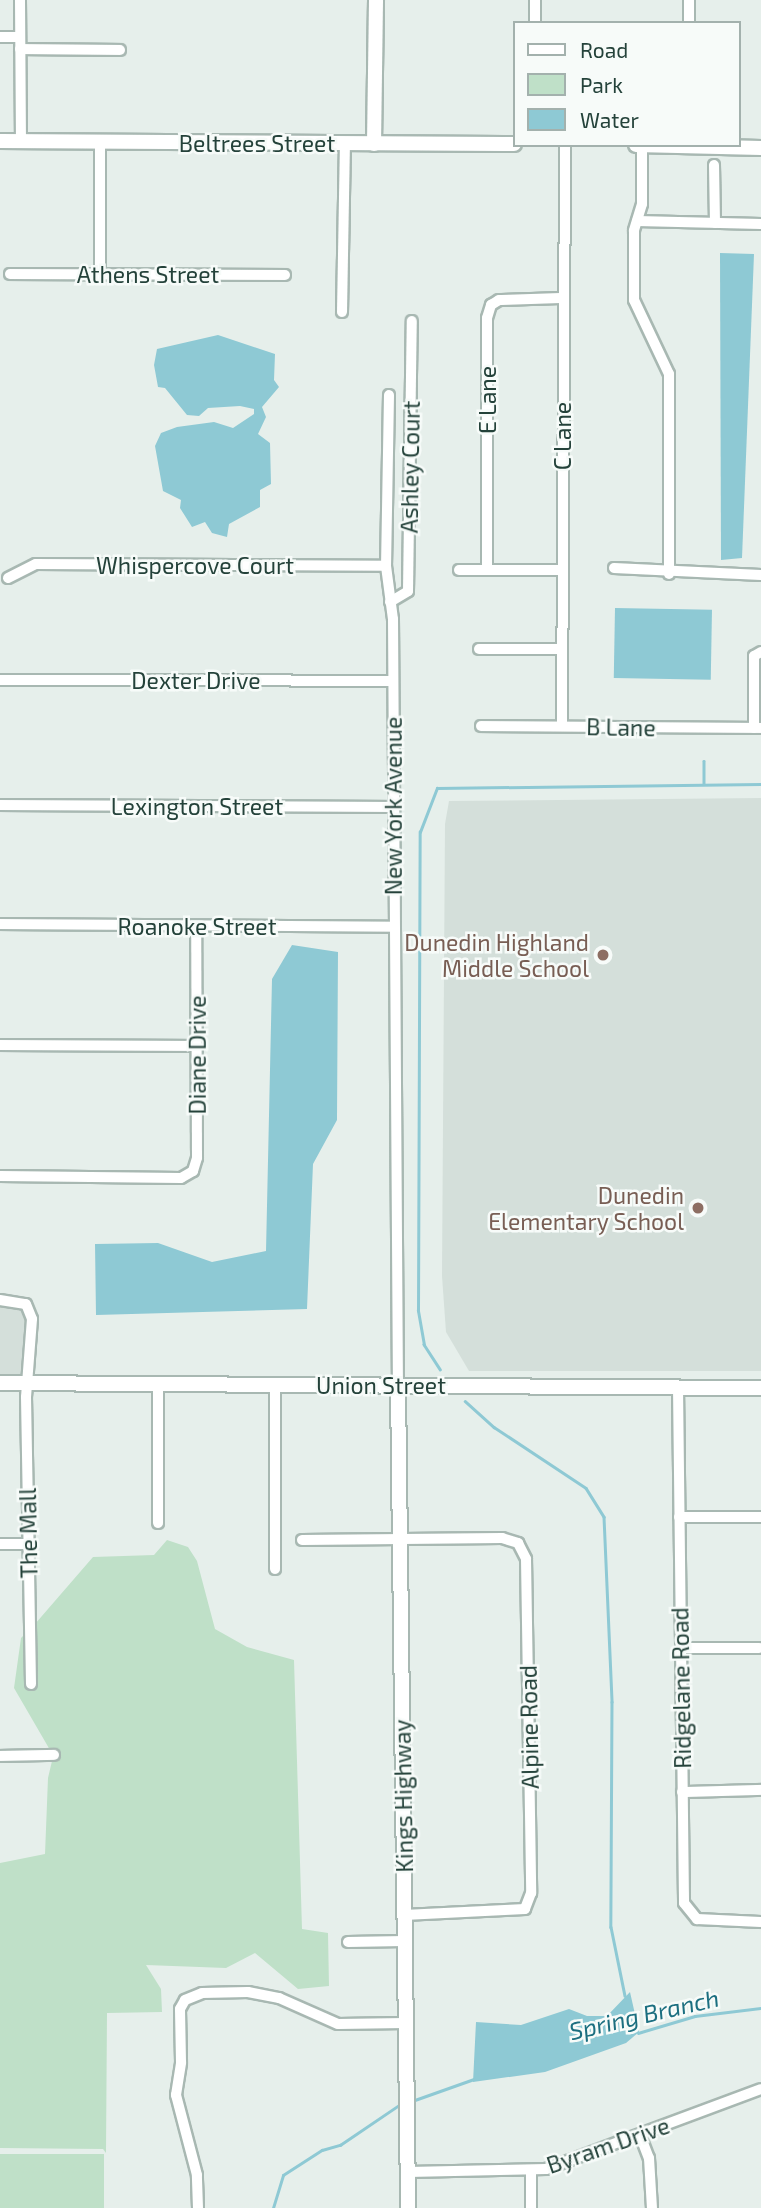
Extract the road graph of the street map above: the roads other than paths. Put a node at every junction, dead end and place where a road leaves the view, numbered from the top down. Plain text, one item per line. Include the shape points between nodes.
1 (20, 0) edge
2 (376, 0) edge
3 (536, 0) edge
4 (689, 0) edge
5 (535, 21) edge
6 (689, 21) edge
7 (0, 37) edge
8 (20, 37) junction
9 (20, 49) junction
10 (120, 50) dead end
11 (0, 141) edge
12 (21, 142) junction
13 (100, 142) junction
14 (345, 143) junction
15 (374, 144) junction
16 (512, 144) edge
17 (565, 147) edge
18 (642, 147) edge
19 (726, 147) edge
20 (761, 148) edge
21 (714, 165) dead end
22 (636, 221) junction
23 (715, 223) junction
24 (761, 224) edge
25 (10, 274) dead end
26 (100, 274) junction
27 (285, 275) dead end
28 (563, 298) junction
29 (342, 312) dead end
30 (412, 321) dead end
31 (389, 395) dead end
32 (386, 566) junction
33 (614, 568) dead end
34 (459, 570) dead end
35 (487, 570) junction
36 (561, 570) junction
37 (669, 574) junction
38 (761, 575) edge
39 (8, 578) dead end
40 (390, 602) junction
41 (479, 649) dead end
42 (562, 649) junction
43 (761, 652) edge
44 (0, 680) edge
45 (393, 681) junction
46 (481, 726) dead end
47 (562, 726) junction
48 (758, 728) edge
49 (0, 805) edge
50 (394, 807) junction
51 (0, 924) edge
52 (196, 926) junction
53 (393, 927) junction
54 (0, 1045) edge
55 (197, 1046) junction
56 (0, 1176) edge
57 (0, 1300) edge
58 (0, 1383) edge
59 (29, 1383) junction
60 (158, 1384) junction
61 (275, 1384) junction
62 (398, 1385) junction
63 (678, 1387) junction
64 (761, 1388) edge
65 (679, 1517) junction
66 (761, 1517) edge
67 (158, 1523) dead end
68 (401, 1539) junction
69 (302, 1540) dead end
70 (0, 1544) edge
71 (28, 1544) junction
72 (275, 1569) dead end
73 (681, 1648) junction
74 (759, 1648) dead end
75 (31, 1684) dead end
76 (54, 1755) dead end
77 (0, 1756) edge
78 (761, 1790) edge
79 (682, 1792) junction
80 (404, 1915) junction
81 (761, 1922) edge
82 (404, 1941) junction
83 (348, 1942) dead end
84 (405, 2023) junction
85 (761, 2089) edge
86 (640, 2135) junction
87 (531, 2171) junction
88 (408, 2172) junction
89 (198, 2208) edge
90 (408, 2208) edge
91 (531, 2208) edge
92 (652, 2208) edge

1 - 8 street
2 - 15 street
3 - 5 street
4 - 6 street
7 - 8 street
8 - 9 street
9 - 10 street
9 - 12 street
11 - 12 street, Beltrees Street
12 - 13 street, Beltrees Street
13 - 14 street, Beltrees Street
13 - 26 street
14 - 15 street, Beltrees Street
14 - 29 street
15 - 16 street, Beltrees Street
17 - 28 street, C Lane
18 - 22 street via 642,204
19 - 20 street
21 - 23 street
22 - 23 street
22 - 37 street via 636,310 669,374
23 - 24 street
25 - 26 street, Athens Street
26 - 27 street, Athens Street
28 - 35 street, E Lane via 499,300 491,305 487,318
28 - 36 street, C Lane
30 - 40 street, Ashley Court via 408,591
31 - 32 street, New York Avenue
32 - 39 street, Whispercove Court via 36,564
32 - 40 street, New York Avenue
33 - 37 street via 656,569
34 - 35 street
35 - 36 street
36 - 42 street, C Lane
37 - 38 street
40 - 45 street, New York Avenue
41 - 42 street
42 - 47 street, C Lane
43 - 48 street via 754,656
44 - 45 street, Dexter Drive
45 - 50 street, New York Avenue
46 - 47 street, B Lane
47 - 48 street, B Lane
49 - 50 street, Lexington Street
50 - 53 street, New York Avenue
51 - 52 street, Roanoke Street
52 - 53 street, Roanoke Street
52 - 55 street, Diane Drive
53 - 62 street, New York Avenue
54 - 55 street
55 - 56 street, Diane Drive via 197,1158 192,1171 181,1178
57 - 59 street, The Mall via 26,1304 32,1319
58 - 59 street, Union Street
59 - 60 street, Union Street
59 - 71 street, The Mall
60 - 61 street, Union Street
60 - 67 street
61 - 62 street, Union Street
61 - 72 street
62 - 63 street, Union Street
62 - 68 street, Kings Highway
63 - 64 street, Union Street
63 - 65 street, Ridgelane Road
65 - 66 street
65 - 73 street, Ridgelane Road
68 - 69 street
68 - 80 street, Kings Highway
68 - 80 street, Alpine Road via 502,1538 523,1550 531,1893 525,1909 508,1913
70 - 71 street
71 - 75 street, The Mall
73 - 74 street
73 - 79 street, Ridgelane Road
76 - 77 street
78 - 79 street
79 - 81 street, Ridgelane Road via 683,1893 689,1913 708,1922
80 - 82 street, Kings Highway
82 - 83 street
82 - 84 street, Kings Highway
84 - 88 street, Kings Highway
84 - 89 street via 338,2024 279,1998 248,1992 202,1993 185,2000 180,2010 176,2095 197,2175
85 - 86 street, Byram Drive
86 - 87 street, Byram Drive via 564,2164
86 - 92 street via 651,2175
87 - 88 street, Byram Drive
87 - 91 street
88 - 90 street, Kings Highway

